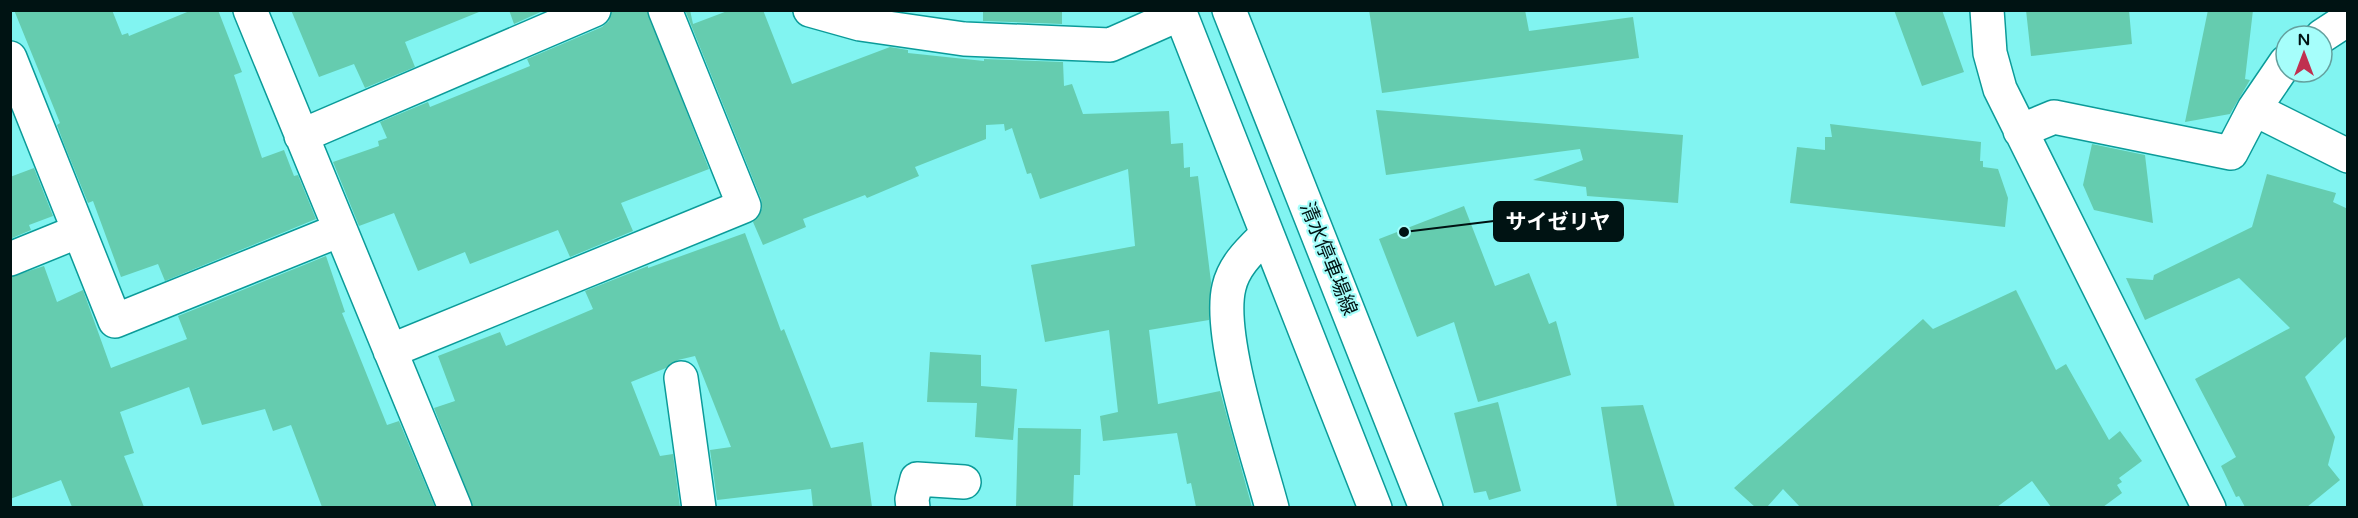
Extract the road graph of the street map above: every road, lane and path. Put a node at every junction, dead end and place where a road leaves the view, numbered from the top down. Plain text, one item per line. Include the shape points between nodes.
1 (250, 10) edge
2 (594, 10) edge
3 (665, 10) edge
4 (810, 10) edge
5 (1229, 10) edge
6 (1987, 10) edge
7 (1179, 12) edge
8 (2348, 19) edge
9 (2334, 28) edge
10 (10, 58) edge
11 (2274, 80) edge
12 (2254, 109) junction
13 (2020, 130) junction
14 (301, 136) junction
15 (2348, 156) edge
16 (340, 230) junction
17 (79, 231) junction
18 (1266, 235) junction
19 (10, 259) edge
20 (390, 351) junction
21 (681, 378) dead end
22 (964, 483) dead end
23 (455, 507) edge
24 (699, 507) edge
25 (913, 507) edge
26 (1272, 507) edge
27 (1375, 507) edge
28 (1426, 507) edge
29 (2209, 507) edge

1 - 14 street
2 - 14 street
3 - 20 street via 744,206
4 - 7 street via 860,24 964,39 1110,45
5 - 28 street, 清水停車場線
6 - 13 street via 1990,53 2000,89
7 - 18 street
8 - 9 street
10 - 17 street
11 - 12 street
12 - 13 street via 2231,153 2055,117
12 - 15 street
13 - 29 street
14 - 16 street
16 - 17 street via 114,321
16 - 20 street
17 - 19 street
18 - 26 street via 1238,265 1229,286 1226,316 1236,373
18 - 27 street
20 - 23 street
21 - 24 street
22 - 25 street via 917,479

